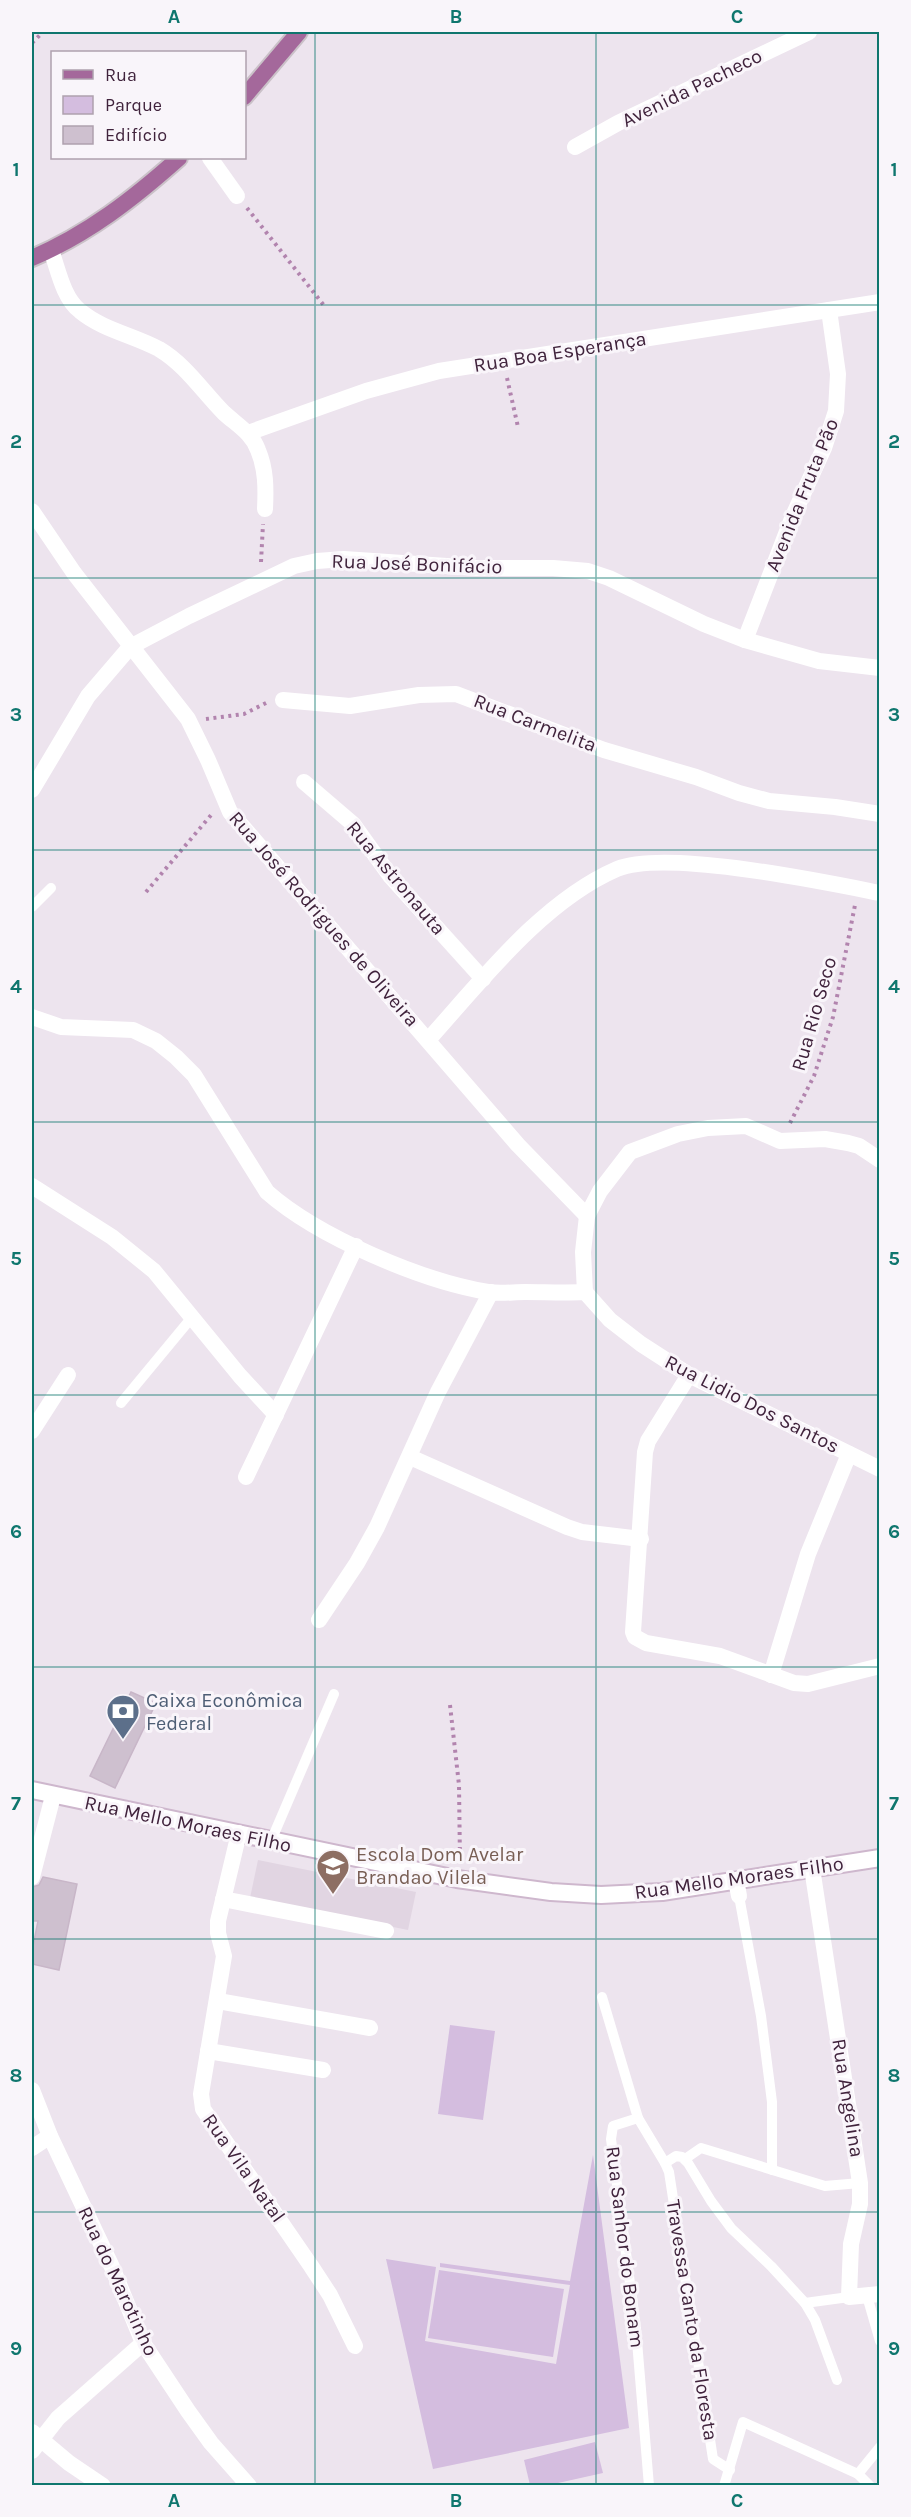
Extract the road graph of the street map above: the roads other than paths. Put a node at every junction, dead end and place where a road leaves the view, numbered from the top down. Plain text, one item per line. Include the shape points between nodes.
1 (298, 32) edge
2 (808, 32) edge
3 (246, 95) edge
4 (575, 147) dead end
5 (177, 159) edge
6 (211, 159) edge
7 (237, 196) road end
8 (51, 250) junction
9 (32, 258) edge
10 (879, 302) edge
11 (829, 310) junction
12 (248, 433) junction
13 (265, 509) road end
14 (32, 511) edge
15 (745, 640) junction
16 (130, 647) junction
17 (879, 668) edge
18 (283, 700) road end
19 (304, 782) dead end
20 (32, 790) edge
21 (879, 814) edge
22 (51, 888) dead end
23 (879, 893) edge
24 (32, 907) edge
25 (483, 979) junction
26 (32, 1017) edge
27 (429, 1039) junction
28 (879, 1160) edge
29 (32, 1186) edge
30 (587, 1216) junction
31 (356, 1246) junction
32 (490, 1292) junction
33 (585, 1292) junction
34 (193, 1316) junction
35 (68, 1375) dead end
36 (688, 1375) junction
37 (121, 1403) dead end
38 (276, 1415) junction
39 (32, 1431) edge
40 (849, 1454) junction
41 (410, 1457) junction
42 (879, 1469) edge
43 (246, 1477) dead end
44 (641, 1539) junction
45 (319, 1620) dead end
46 (879, 1666) edge
47 (771, 1675) junction
48 (333, 1694) dead end
49 (32, 1790) edge
50 (53, 1796) junction
51 (240, 1833) junction
52 (272, 1841) junction
53 (879, 1858) edge
54 (813, 1868) junction
55 (32, 1877) edge
56 (737, 1888) junction
57 (223, 1899) junction
58 (386, 1931) dead end
59 (602, 1997) dead end
60 (218, 2001) junction
61 (370, 2028) dead end
62 (208, 2051) junction
63 (323, 2070) dead end
64 (32, 2090) edge
65 (638, 2118) junction
66 (50, 2136) junction
67 (32, 2148) edge
68 (685, 2159) junction
69 (665, 2163) junction
70 (772, 2170) junction
71 (860, 2183) junction
72 (873, 2295) edge
73 (849, 2297) junction
74 (805, 2303) junction
75 (879, 2342) edge
76 (143, 2343) junction
77 (355, 2346) dead end
78 (837, 2380) dead end
79 (34, 2441) edge
80 (879, 2447) edge
81 (730, 2470) junction
82 (858, 2474) junction
83 (103, 2486) edge
84 (249, 2486) edge
85 (649, 2486) edge
86 (724, 2486) edge
87 (870, 2486) edge

1 - 3 main road
2 - 4 street, Avenida Pacheco
5 - 8 main road via 88,231
6 - 7 street
8 - 9 main road
8 - 12 street via 66,292 78,310 160,350
10 - 11 street, Rua Boa Esperança
11 - 12 street, Rua Boa Esperança via 439,371
11 - 15 street, Avenida Fruta Pão via 838,374 836,411
12 - 13 street via 259,452 267,481
14 - 16 street, Rua José Rodrigues de Oliveira
15 - 16 street, Rua José Bonifácio via 609,578 568,568 476,568 344,559 294,566
15 - 17 street, Rua José Bonifácio via 819,661
16 - 20 street, Rua José Bonifácio via 88,696
16 - 27 street, Rua José Rodrigues de Oliveira via 188,719 230,812
18 - 21 street, Rua Carmelita via 350,706 419,695 456,694 604,750 739,793 769,801
19 - 25 street, Rua Astronauta via 353,824 392,876
22 - 24 lane
23 - 25 street via 695,865 619,869 575,894 538,923
25 - 27 street
26 - 31 street via 62,1027 134,1030 156,1041 194,1075 267,1192 306,1221
27 - 30 street, Rua José Rodrigues de Oliveira via 518,1145
28 - 30 street via 848,1143 825,1139 780,1141 746,1126 708,1128 678,1134 630,1152 600,1191
29 - 34 street via 112,1237 154,1271
30 - 33 street via 583,1252
31 - 32 street via 426,1277
31 - 38 street
32 - 33 street
32 - 41 street via 438,1392
33 - 36 street, Rua Lidio Dos Santos via 610,1320
34 - 37 lane
34 - 38 street
35 - 39 street
36 - 40 street, Rua Lidio Dos Santos
36 - 44 street via 648,1441
38 - 43 street
40 - 42 street, Rua Lidio Dos Santos
40 - 47 street via 808,1554
41 - 44 street via 567,1527
41 - 45 street via 357,1563
44 - 47 street via 635,1637 646,1644 720,1656
46 - 47 street via 808,1684
48 - 52 lane
49 - 50 street, Rua Mello Moraes Filho
50 - 51 street, Rua Mello Moraes Filho
50 - 55 street
51 - 52 street, Rua Mello Moraes Filho
51 - 57 street, Rua Vila Natal
52 - 56 street, Rua Mello Moraes Filho via 458,1879 551,1892 601,1895
53 - 54 street, Rua Mello Moraes Filho
54 - 56 street, Rua Mello Moraes Filho
54 - 71 street, Rua Angelina
56 - 70 lane via 761,2016 772,2103
57 - 58 street
57 - 60 street, Rua Vila Natal via 218,1929 224,1956
59 - 65 lane
60 - 61 street
60 - 62 street, Rua Vila Natal
62 - 63 street
62 - 77 street, Rua Vila Natal via 201,2094 206,2117 330,2295
64 - 66 street, Rua do Marotinho
65 - 69 lane, Travessa Canto da Floresta
65 - 85 lane, Rua Sanhor do Bonam via 613,2126 611,2139 636,2329
66 - 67 street
66 - 76 street, Rua do Marotinho
68 - 69 lane via 676,2156
68 - 70 lane via 701,2148
68 - 74 lane via 731,2228
69 - 81 lane, Travessa Canto da Floresta via 713,2459
70 - 71 lane via 825,2187
71 - 73 street, Rua Angelina via 860,2204 850,2244
72 - 73 street
72 - 75 lane
73 - 74 lane
74 - 78 lane
76 - 79 street
76 - 84 street, Rua do Marotinho via 194,2419
79 - 83 street
80 - 82 lane
81 - 82 lane, Travessa Canto da Floresta via 743,2422
81 - 86 lane, Travessa Canto da Floresta
82 - 87 lane

